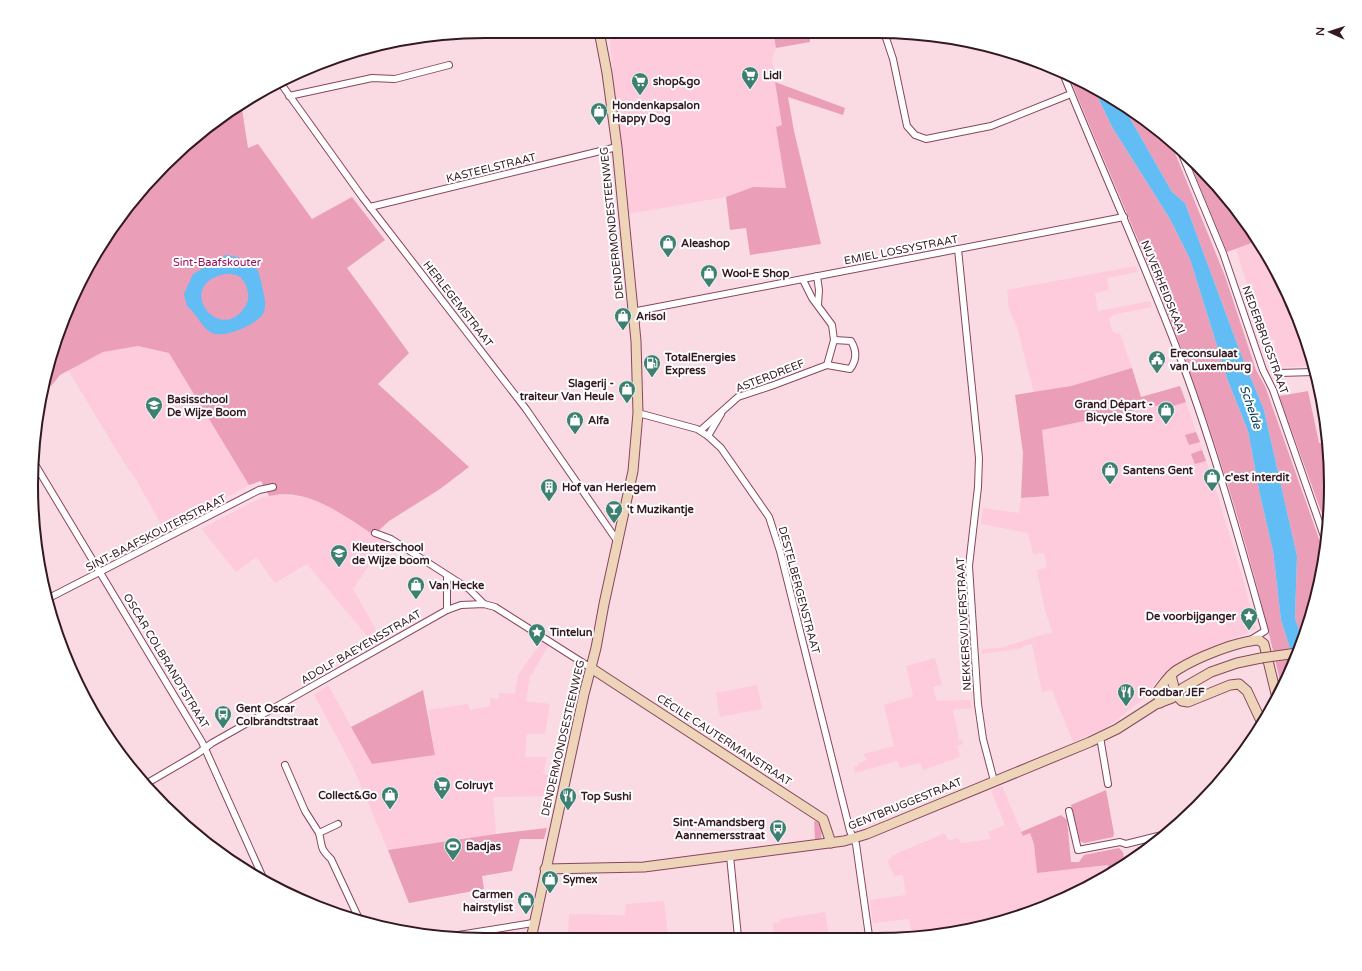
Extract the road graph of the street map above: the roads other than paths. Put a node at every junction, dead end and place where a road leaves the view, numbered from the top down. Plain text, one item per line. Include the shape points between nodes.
1 (600, 38) edge
2 (886, 38) edge
3 (449, 65) dead end
4 (1065, 80) edge
5 (283, 87) edge
6 (1071, 94) junction
7 (289, 96) junction
8 (617, 147) junction
9 (1185, 161) edge
10 (370, 207) junction
11 (1124, 217) junction
12 (958, 249) junction
13 (817, 276) junction
14 (804, 280) junction
15 (818, 305) junction
16 (632, 312) junction
17 (834, 340) junction
18 (827, 364) junction
19 (1309, 372) edge
20 (1279, 373) dead end
21 (722, 411) junction
22 (638, 413) junction
23 (701, 430) junction
24 (708, 436) junction
25 (39, 471) edge
26 (272, 486) dead end
27 (1322, 529) edge
28 (375, 533) dead end
29 (618, 542) junction
30 (101, 573) junction
31 (447, 576) junction
32 (52, 597) edge
33 (484, 604) junction
34 (447, 610) junction
35 (1248, 640) junction
36 (1291, 654) edge
37 (591, 668) junction
38 (1171, 675) junction
39 (1275, 689) edge
40 (1176, 695) junction
41 (1160, 702) junction
42 (1259, 717) edge
43 (1100, 737) junction
44 (205, 748) junction
45 (285, 765) dead end
46 (994, 781) junction
47 (150, 782) edge
48 (1108, 784) dead end
49 (1069, 811) dead end
50 (338, 824) dead end
51 (319, 833) junction
52 (1154, 837) edge
53 (853, 839) junction
54 (831, 843) junction
55 (730, 856) junction
56 (545, 870) junction
57 (260, 872) edge
58 (357, 914) edge
59 (533, 923) junction
60 (477, 933) edge
61 (532, 933) edge
62 (738, 933) edge
63 (869, 933) edge

1 - 8 street, DENDERMONDESTEENWEG
2 - 6 street via 907,126 915,136 926,139 991,126
3 - 7 street via 395,79 372,78
4 - 6 street, NIJVERHEIDSKAAI
5 - 7 street, HERLEGEMSTRAAT
6 - 11 street, NIJVERHEIDSKAAI
7 - 10 street, HERLEGEMSTRAAT
8 - 10 street, KASTEELSTRAAT
8 - 16 street, DENDERMONDESTEENWEG
9 - 27 street, NEDERBRUGSTRAAT via 1223,253
10 - 29 street, HERLEGEMSTRAAT via 526,409
11 - 12 street, EMIEL LOSSYSTRAAT
11 - 35 street, NIJVERHEIDSKAAI via 1184,367 1222,480 1265,631
12 - 13 street, EMIEL LOSSYSTRAAT
12 - 46 street, NEKKERSVIJVERSTRAAT via 979,458 969,566 977,693 983,740
13 - 14 street, EMIEL LOSSYSTRAAT
13 - 15 street
14 - 15 street
14 - 16 street, EMIEL LOSSYSTRAAT
15 - 17 street via 832,326
16 - 22 street, DENDERMONDESTEENWEG
17 - 18 street
17 - 18 street via 852,341 855,348 855,363 850,369
18 - 21 street, ASTERDREEF via 774,386 738,397
19 - 20 street
21 - 23 street, ASTERDREEF
21 - 24 street, ASTERDREEF
22 - 23 street, DESTELBERGENSTRAAT
22 - 29 street, DENDERMONDESTEENWEG via 633,471
23 - 24 street, DESTELBERGENSTRAAT
24 - 53 street, DESTELBERGENSTRAAT via 721,448 769,517 782,558
25 - 30 street, OSCAR COLBRANDTSTRAAT
26 - 30 street, SINT-BAAFSKOUTERSTRAAT via 259,490
28 - 31 street via 391,539
29 - 37 street, DENDERMONDSESTEENWEG
30 - 32 street, SINT-BAAFSKOUTERSTRAAT
30 - 44 street, OSCAR COLBRANDTSTRAAT
31 - 33 street via 469,589
31 - 34 street
33 - 34 street, ADOLF BAEYENSSTRAAT via 461,605
33 - 37 street, ADOLF BAEYENSSTRAAT via 495,607
34 - 44 street, ADOLF BAEYENSSTRAAT
35 - 38 street via 1206,656
35 - 39 street via 1259,640 1264,644
36 - 40 street, GENTBRUGGESTRAAT, bridge via 1237,663 1211,672 1182,688
37 - 54 street, CÉCILE CAUTERMANSTRAAT via 823,819
37 - 56 street, DENDERMONDSESTEENWEG
38 - 40 street
38 - 41 street via 1158,691
40 - 41 street, GENTBRUGGESTRAAT
40 - 42 street via 1182,701 1188,702 1238,684 1247,691
41 - 43 street, GENTBRUGGESTRAAT
43 - 46 street, GENTBRUGGESTRAAT
43 - 48 street
44 - 47 street, ADOLF BAEYENSSTRAAT
44 - 57 street, OSCAR COLBRANDTSTRAAT
45 - 51 street via 305,811
46 - 53 street, GENTBRUGGESTRAAT
49 - 52 street via 1078,850 1120,842 1126,844
50 - 51 street
51 - 58 street via 323,852 331,859
53 - 54 street, GENTBRUGGESTRAAT
53 - 63 street, DESTELBERGENSTRAAT via 856,844
54 - 55 street, GENTBRUGGESTRAAT
55 - 56 street, GENTBRUGGESTRAAT via 644,867
55 - 62 street
56 - 59 street, DENDERMONDSESTEENWEG
59 - 60 street
59 - 61 street, DENDERMONDSESTEENWEG

